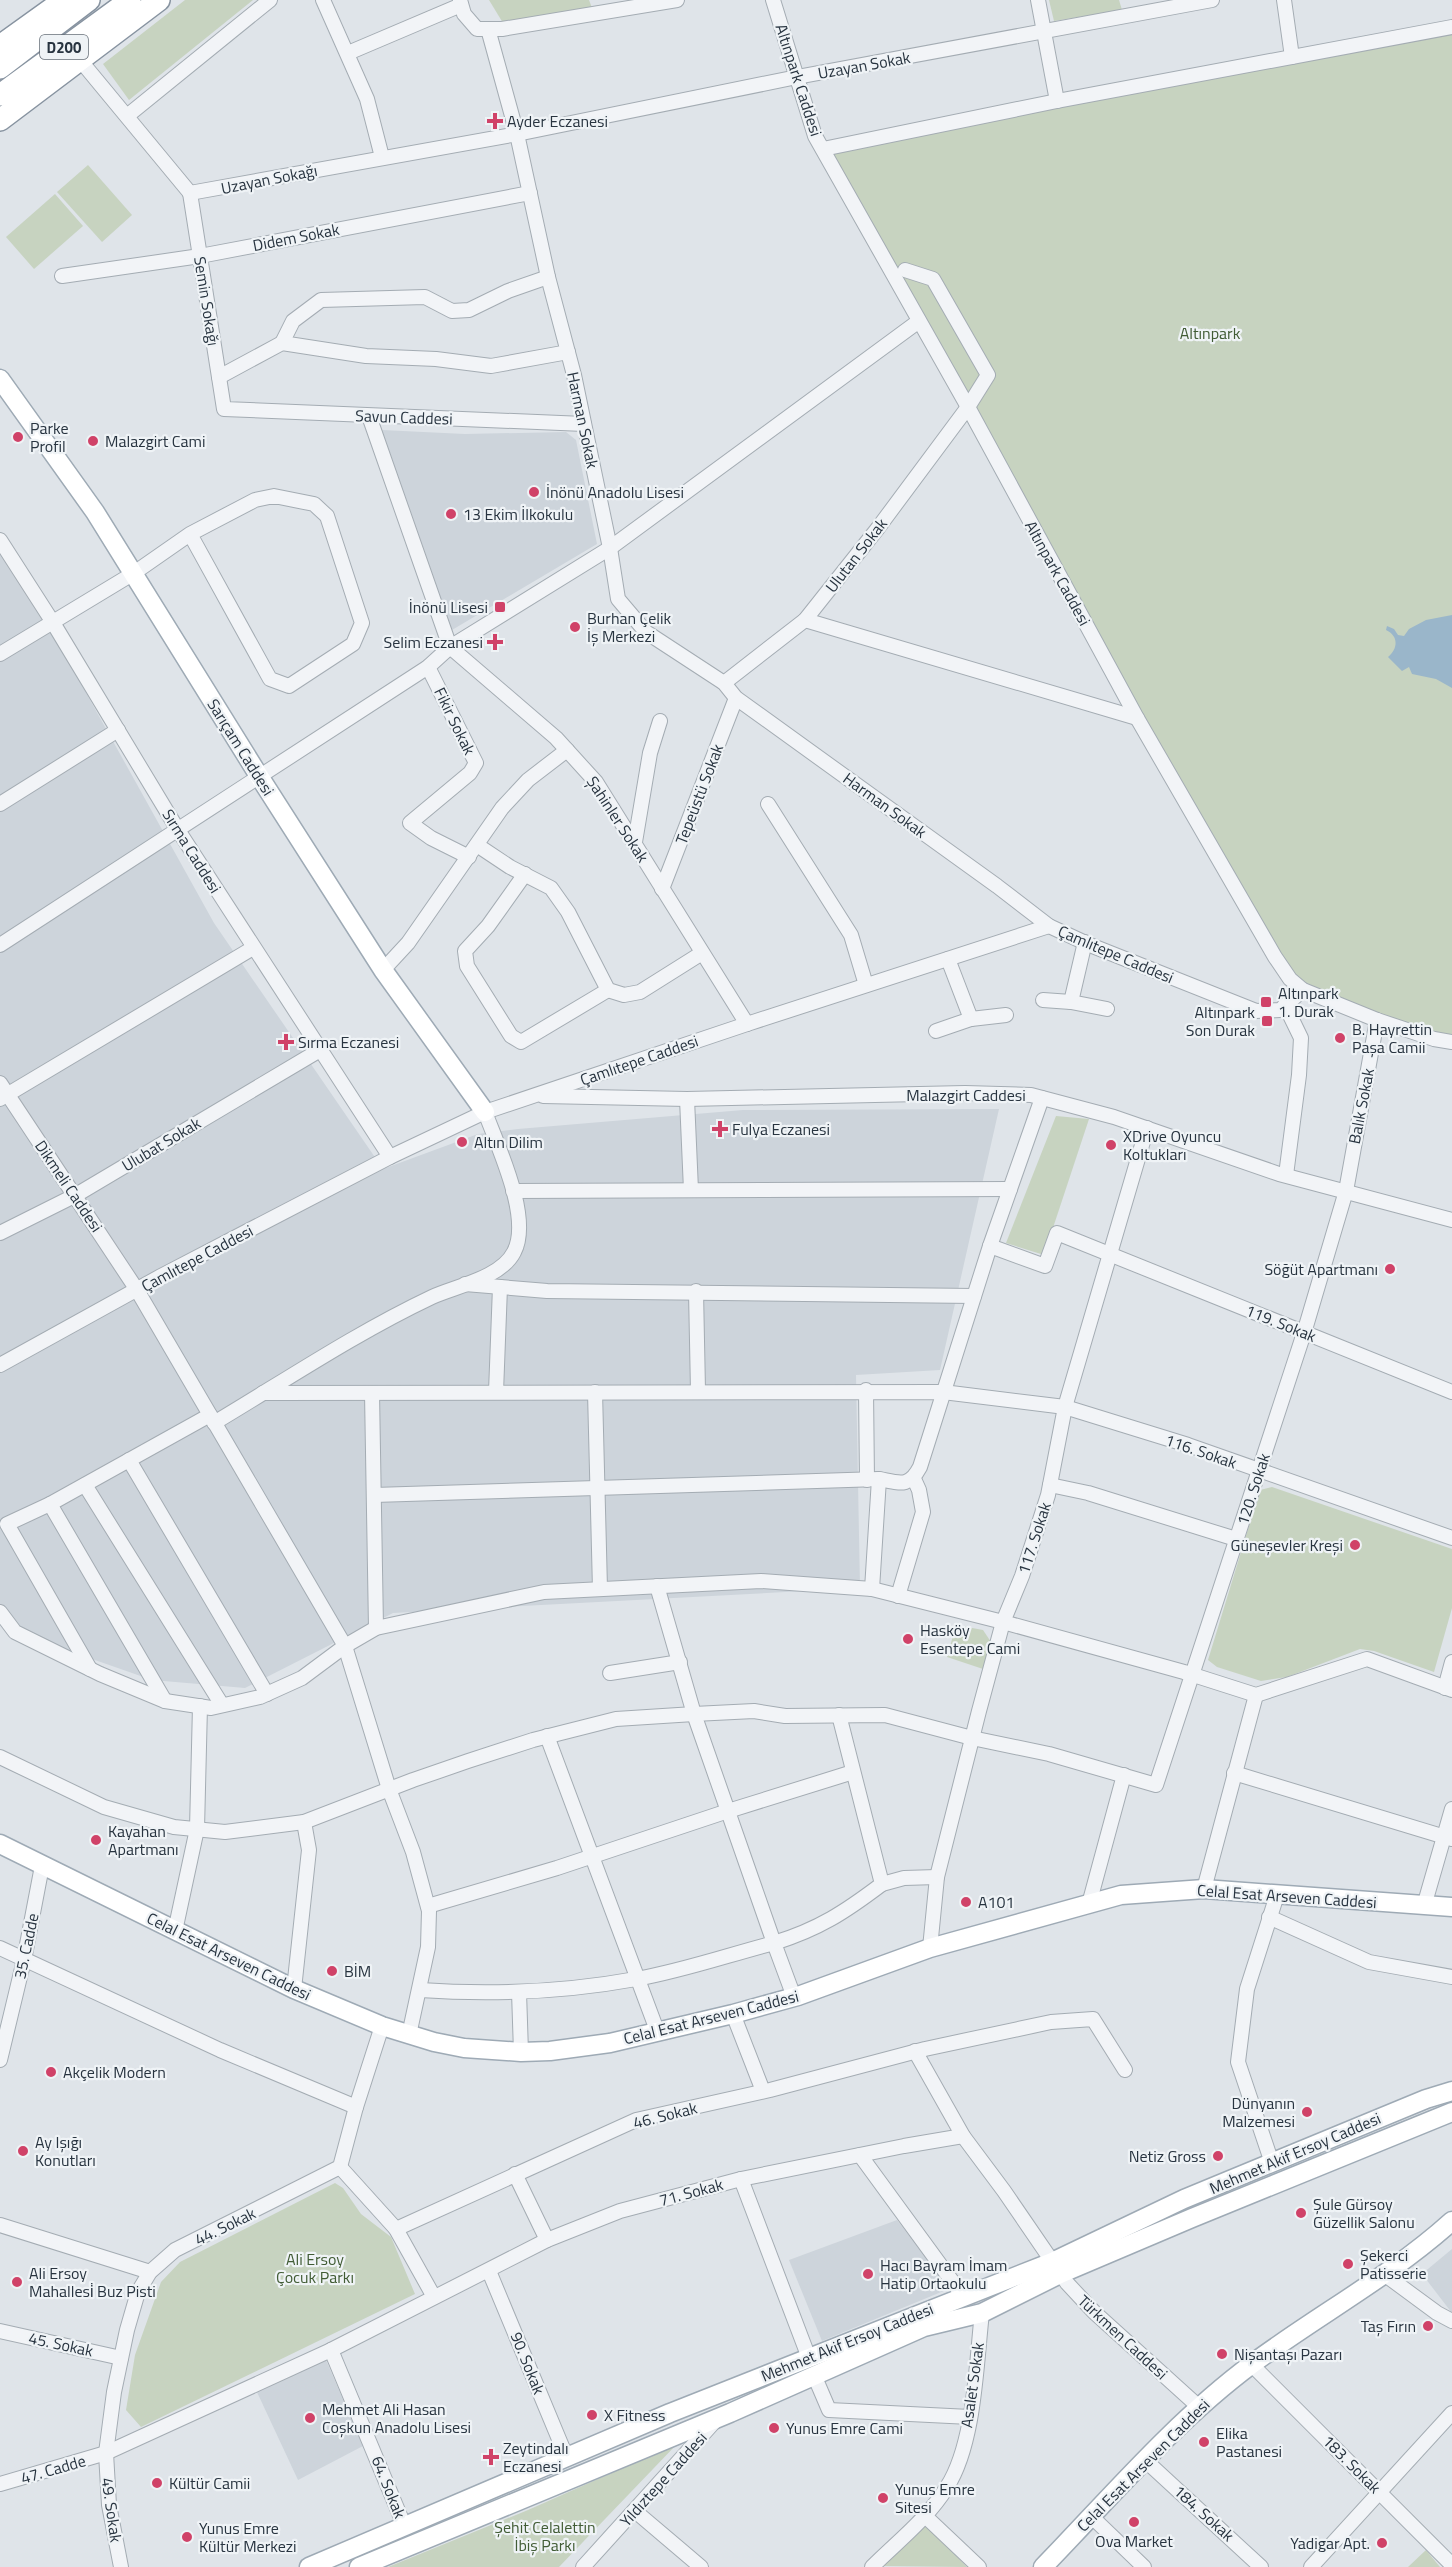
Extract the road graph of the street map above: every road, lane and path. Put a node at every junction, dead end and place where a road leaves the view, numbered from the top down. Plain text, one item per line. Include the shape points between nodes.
1 (64, 0) edge
2 (89, 0) edge
3 (130, 0) edge
4 (159, 0) edge
5 (270, 0) edge
6 (323, 0) edge
7 (677, 0) edge
8 (773, 0) edge
9 (1038, 0) edge
10 (1212, 0) edge
11 (1284, 0) edge
12 (461, 3) edge
13 (1452, 27) edge
14 (488, 29) junction
15 (1044, 32) junction
16 (0, 46) edge
17 (348, 53) junction
18 (1292, 57) junction
19 (80, 60) junction
20 (0, 68) edge
21 (797, 77) junction
22 (0, 94) edge
23 (1057, 101) junction
24 (127, 116) junction
25 (0, 120) edge
26 (517, 134) junction
27 (823, 149) junction
28 (382, 157) junction
29 (190, 193) junction
30 (530, 193) junction
31 (200, 256) junction
32 (905, 270) dead end
33 (62, 276) dead end
34 (549, 277) junction
35 (919, 321) junction
36 (282, 344) junction
37 (568, 352) junction
38 (219, 377) junction
39 (0, 379) edge
40 (968, 407) junction
41 (224, 409) joint
42 (369, 416) junction
43 (584, 424) junction
44 (190, 534) junction
45 (0, 540) edge
46 (610, 548) junction
47 (134, 573) junction
48 (805, 620) junction
49 (52, 621) junction
50 (450, 646) junction
51 (0, 654) edge
52 (428, 667) junction
53 (724, 682) junction
54 (736, 698) junction
55 (1137, 718) junction
56 (660, 721) dead end
57 (118, 730) junction
58 (567, 750) junction
59 (259, 776) junction
60 (0, 804) edge
61 (768, 804) dead end
62 (178, 830) junction
63 (635, 843) junction
64 (473, 851) junction
65 (525, 873) junction
66 (662, 889) junction
67 (1049, 926) junction
68 (1084, 942) junction
69 (0, 945) edge
70 (253, 948) junction
71 (702, 952) junction
72 (948, 959) junction
73 (383, 970) junction
74 (866, 985) junction
75 (608, 990) junction
76 (1303, 990) junction
77 (1043, 1000) dead end
78 (1071, 1002) junction
79 (1285, 1005) junction
80 (1107, 1009) dead end
81 (1006, 1015) dead end
82 (971, 1019) junction
83 (1377, 1020) junction
84 (747, 1024) junction
85 (936, 1031) dead end
86 (1452, 1042) edge
87 (320, 1050) junction
88 (0, 1083) edge
89 (534, 1095) junction
90 (4, 1097) edge
91 (1042, 1098) junction
92 (687, 1099) junction
93 (485, 1112) junction
94 (1147, 1128) junction
95 (390, 1157) junction
96 (1286, 1175) junction
97 (1010, 1189) junction
98 (691, 1190) junction
99 (513, 1191) junction
100 (1346, 1191) junction
101 (76, 1195) junction
102 (1452, 1220) edge
103 (0, 1233) edge
104 (990, 1246) junction
105 (1110, 1253) junction
106 (465, 1284) junction
107 (500, 1287) junction
108 (137, 1290) junction
109 (696, 1291) junction
110 (974, 1296) junction
111 (1304, 1333) junction
112 (0, 1365) edge
113 (866, 1390) junction
114 (698, 1391) junction
115 (496, 1392) junction
116 (595, 1392) junction
117 (944, 1392) junction
118 (1452, 1392) edge
119 (263, 1393) junction
120 (372, 1393) junction
121 (1065, 1407) junction
122 (212, 1419) junction
123 (129, 1460) junction
124 (1259, 1470) junction
125 (914, 1479) junction
126 (873, 1480) junction
127 (85, 1485) junction
128 (1050, 1485) junction
129 (597, 1488) junction
130 (374, 1495) junction
131 (50, 1504) junction
132 (3, 1526) edge
133 (1452, 1538) edge
134 (1236, 1539) junction
135 (657, 1586) junction
136 (600, 1589) junction
137 (872, 1589) junction
138 (898, 1596) junction
139 (0, 1612) edge
140 (1004, 1622) junction
141 (376, 1628) junction
142 (345, 1646) junction
143 (680, 1662) junction
144 (1452, 1662) edge
145 (90, 1669) junction
146 (610, 1673) dead end
147 (1191, 1674) junction
148 (1449, 1689) edge
149 (267, 1694) junction
150 (1256, 1695) junction
151 (165, 1701) junction
152 (222, 1705) junction
153 (200, 1706) junction
154 (694, 1714) junction
155 (839, 1714) junction
156 (547, 1736) junction
157 (972, 1738) junction
158 (0, 1757) edge
159 (853, 1772) junction
160 (1234, 1773) junction
161 (1124, 1775) junction
162 (389, 1789) junction
163 (1452, 1809) edge
164 (728, 1811) junction
165 (304, 1822) junction
166 (197, 1829) junction
167 (1448, 1838) edge
168 (0, 1844) edge
169 (591, 1856) junction
170 (42, 1866) junction
171 (937, 1877) junction
172 (882, 1884) junction
173 (1204, 1889) junction
174 (1277, 1895) junction
175 (1089, 1904) junction
176 (428, 1906) junction
177 (1424, 1906) junction
178 (1452, 1907) edge
179 (1269, 1917) junction
180 (175, 1930) junction
181 (774, 1943) junction
182 (0, 1948) edge
183 (930, 1948) junction
184 (24, 1959) junction
185 (1452, 1977) edge
186 (636, 1979) junction
187 (294, 1989) junction
188 (420, 1990) junction
189 (519, 1992) junction
190 (794, 1997) junction
191 (733, 2014) junction
192 (382, 2026) junction
193 (658, 2033) junction
194 (409, 2035) junction
195 (915, 2051) junction
196 (521, 2052) junction
197 (0, 2060) edge
198 (1125, 2070) dead end
199 (764, 2091) junction
200 (1452, 2091) edge
201 (356, 2107) junction
202 (1452, 2112) edge
203 (963, 2136) junction
204 (860, 2155) junction
205 (1272, 2163) junction
206 (340, 2167) junction
207 (515, 2174) junction
208 (741, 2179) junction
209 (1452, 2221) edge
210 (0, 2225) edge
211 (396, 2229) junction
212 (547, 2241) junction
213 (1056, 2268) junction
214 (489, 2271) junction
215 (150, 2272) junction
216 (1384, 2274) junction
217 (963, 2296) junction
218 (434, 2297) junction
219 (982, 2313) junction
220 (1452, 2321) edge
221 (0, 2331) edge
222 (331, 2350) junction
223 (121, 2358) junction
224 (1251, 2365) junction
225 (812, 2366) junction
226 (1199, 2407) junction
227 (1452, 2413) edge
228 (718, 2417) junction
229 (970, 2417) junction
230 (106, 2453) junction
231 (566, 2456) junction
232 (1146, 2461) junction
233 (0, 2484) edge
234 (1380, 2492) junction
235 (635, 2511) junction
236 (924, 2516) junction
237 (1092, 2517) junction
238 (404, 2525) junction
239 (1452, 2565) edge
240 (121, 2567) edge
241 (309, 2567) edge
242 (358, 2567) edge
243 (583, 2567) edge
244 (701, 2567) edge
245 (872, 2567) edge
246 (979, 2567) edge
247 (1043, 2567) edge
248 (1144, 2567) edge
249 (1261, 2567) edge
250 (1311, 2567) edge

1 - 16 highway, D200
2 - 20 highway, D200
3 - 22 highway, D200
4 - 19 highway
5 - 24 street
6 - 17 street
7 - 14 street
8 - 21 street, Altınpark Caddesi
9 - 15 street
10 - 15 street, Uzayan Sokak
11 - 18 street
12 - 14 street via 464,14 477,29
12 - 17 street
13 - 18 street
14 - 26 street, Harman Sokak
15 - 21 street, Uzayan Sokak
15 - 23 street
17 - 28 street via 368,99
18 - 23 street
19 - 24 street
19 - 25 highway
21 - 26 street, Uzayan Sokak
21 - 27 street, Altınpark Caddesi via 815,136
23 - 27 street
24 - 29 street
26 - 28 street, Uzayan Sokağı
26 - 30 street, Harman Sokak
27 - 35 street, Altınpark Caddesi
28 - 29 street, Uzayan Sokağı
29 - 31 street, Semin Sokağı
30 - 31 street, Didem Sokak
30 - 34 street, Harman Sokak
31 - 33 street, Didem Sokak
31 - 38 street, Semin Sokağı
32 - 40 street, Ulutan Sokak via 933,279 988,375
34 - 36 street via 469,310 453,311 425,297 321,300 293,321
34 - 37 street, Harman Sokak
35 - 40 street, Altınpark Caddesi
35 - 46 street
36 - 37 street via 366,356 491,366
36 - 38 street
37 - 43 street, Harman Sokak
38 - 41 street, Semin Sokağı
39 - 47 main road, Sarıçam Caddesi via 62,463
40 - 48 street, Ulutan Sokak
40 - 55 street, Altınpark Caddesi
41 - 42 street, Savun Caddesi
42 - 43 street, Savun Caddesi
42 - 50 street
43 - 46 street, Harman Sokak
44 - 44 street via 270,679 289,686 353,644 362,623 327,516 314,504 274,496 255,500
44 - 47 street
45 - 49 street, Sırma Caddesi
46 - 50 street
46 - 53 street, Harman Sokak via 618,599 646,632
47 - 49 street
47 - 59 main road, Sarıçam Caddesi
48 - 53 street, Ulutan Sokak
48 - 55 street
49 - 51 street
49 - 57 street, Sırma Caddesi
50 - 52 street
50 - 58 street, Şahinler Sokak
52 - 59 street
52 - 64 street, Fikir Sokak via 476,763 470,773 410,823 431,838
53 - 54 street, Harman Sokak
54 - 66 street, Tepeüstü Sokak
54 - 67 street, Harman Sokak
55 - 76 street, Altınpark Caddesi via 1275,957
56 - 63 street via 650,753
57 - 60 street
57 - 62 street, Sırma Caddesi
58 - 63 street, Şahinler Sokak via 596,782
58 - 64 street via 528,780 502,808
59 - 62 street
59 - 73 main road, Sarıçam Caddesi
61 - 74 street via 851,934
62 - 69 street
62 - 70 street, Sırma Caddesi
63 - 66 street, Şahinler Sokak
64 - 65 street
64 - 73 street via 408,943
65 - 75 street via 551,888 568,912
65 - 75 street via 465,951 466,966 511,1036 521,1042
66 - 71 street, Şahinler Sokak
67 - 68 street, Çamlıtepe Caddesi
67 - 72 street, Çamlıtepe Caddesi
68 - 78 street
68 - 79 street, Çamlıtepe Caddesi via 1256,1011 1280,1010
70 - 87 street, Sırma Caddesi
70 - 90 street
71 - 75 street via 640,992 624,996
71 - 84 street, Şahinler Sokak
72 - 74 street, Çamlıtepe Caddesi
72 - 82 street
73 - 93 main road, Sarıçam Caddesi
74 - 84 street, Çamlıtepe Caddesi
76 - 79 street, Çamlıtepe Caddesi
76 - 83 street, Altınpark Caddesi
77 - 78 street
78 - 80 street
79 - 96 street via 1301,1038
81 - 82 street
82 - 85 street
83 - 86 street, Altınpark Caddesi
83 - 100 street, Balık Sokak
84 - 89 street, Çamlıtepe Caddesi
87 - 95 street, Sırma Caddesi
87 - 101 street, Ulubat Sokak
88 - 90 street, Dikmeli Caddesi
89 - 92 street, Malazgirt Caddesi
89 - 93 street, Çamlıtepe Caddesi
90 - 101 street, Dikmeli Caddesi
91 - 92 street, Malazgirt Caddesi via 965,1093
91 - 94 street, Malazgirt Caddesi
91 - 97 street
92 - 98 street
93 - 95 street, Çamlıtepe Caddesi
93 - 99 street
94 - 96 street, Malazgirt Caddesi
94 - 105 street, 117. Sokak
95 - 108 street, Çamlıtepe Caddesi
96 - 100 street, Malazgirt Caddesi
97 - 98 street
97 - 104 street
98 - 99 street
99 - 106 street via 519,1225 514,1252 501,1269
100 - 102 street, Malazgirt Caddesi
100 - 111 street, 120. Sokak
101 - 103 street, Ulubat Sokak
101 - 108 street, Dikmeli Caddesi
104 - 105 street, 119. Sokak via 1045,1266 1057,1233
104 - 110 street
105 - 111 street, 119. Sokak
105 - 121 street, 117. Sokak
106 - 107 street
106 - 119 street via 363,1333
107 - 109 street via 547,1291
107 - 115 street
108 - 112 street, Çamlıtepe Caddesi
108 - 122 street, Dikmeli Caddesi
109 - 110 street
109 - 114 street
110 - 117 street
111 - 118 street, 119. Sokak
111 - 124 street, 120. Sokak
113 - 114 street, 116. Sokak
113 - 117 street, 116. Sokak
113 - 126 street
114 - 116 street, 116. Sokak
115 - 116 street, 116. Sokak
115 - 120 street, 116. Sokak
116 - 129 street
117 - 121 street, 116. Sokak
117 - 125 street
119 - 120 street, 116. Sokak
119 - 122 street
120 - 130 street
121 - 124 street, 116. Sokak
121 - 128 street, 117. Sokak
122 - 123 street
122 - 142 street, Dikmeli Caddesi
123 - 127 street
123 - 149 street
124 - 133 street, 116. Sokak
124 - 134 street, 120. Sokak
125 - 126 street via 904,1484
125 - 138 street via 923,1512
126 - 129 street
126 - 137 street
127 - 131 street
127 - 152 street
128 - 134 street
128 - 140 street, 117. Sokak
129 - 130 street
129 - 136 street
130 - 141 street
131 - 132 street
131 - 151 street
132 - 145 street
134 - 147 street, 120. Sokak
135 - 136 street
135 - 137 street via 761,1581
135 - 143 street
136 - 141 street via 544,1592
137 - 138 street
138 - 140 street
139 - 145 street via 15,1632
140 - 147 street
140 - 157 street, 117. Sokak
141 - 142 street
142 - 149 street via 302,1678
142 - 162 street, Dikmeli Caddesi
143 - 146 street
143 - 154 street
144 - 148 street
145 - 151 street
147 - 150 street
147 - 161 street, 120. Sokak via 1156,1785
148 - 150 street via 1367,1659
149 - 152 street
150 - 160 street
151 - 153 street
152 - 153 street
153 - 166 street
154 - 155 street
154 - 156 street via 616,1719
154 - 164 street
155 - 157 street via 885,1715
155 - 159 street
156 - 162 street
156 - 169 street
157 - 161 street
157 - 171 street, 117. Sokak
158 - 166 street via 104,1808 174,1827
159 - 164 street
159 - 172 street
160 - 167 street
160 - 173 street
161 - 175 street
162 - 165 street
162 - 176 street, Dikmeli Caddesi
163 - 167 street
164 - 169 street
164 - 181 street
165 - 166 street via 225,1832
165 - 187 street via 309,1850
166 - 180 street
167 - 177 street
168 - 170 main road, Celal Esat Arseven Caddesi
169 - 176 street
169 - 186 street
170 - 180 main road, Celal Esat Arseven Caddesi
170 - 184 street, 35. Cadde
171 - 172 street via 904,1878
171 - 183 street, 117. Sokak
172 - 181 street via 842,1914
173 - 174 main road, Celal Esat Arseven Caddesi
173 - 175 main road, Celal Esat Arseven Caddesi via 1121,1895
174 - 177 main road, Celal Esat Arseven Caddesi
174 - 179 street
175 - 183 main road, Celal Esat Arseven Caddesi
176 - 188 street, Dikmeli Caddesi via 429,1947
177 - 178 main road, Celal Esat Arseven Caddesi
179 - 185 street via 1370,1962
179 - 205 street via 1247,1989 1238,2062
180 - 187 main road, Celal Esat Arseven Caddesi
181 - 186 street
181 - 190 street
182 - 184 street
183 - 190 main road, Celal Esat Arseven Caddesi
184 - 197 street, 35. Cadde
184 - 201 street via 220,2050
186 - 189 street
186 - 193 street
187 - 192 main road, Celal Esat Arseven Caddesi
188 - 189 street
188 - 194 street, Dikmeli Caddesi
189 - 196 street
190 - 191 main road, Celal Esat Arseven Caddesi
191 - 193 main road, Celal Esat Arseven Caddesi
191 - 199 street
192 - 194 main road, Celal Esat Arseven Caddesi
192 - 201 street
193 - 196 main road, Celal Esat Arseven Caddesi via 582,2047
194 - 196 main road, Celal Esat Arseven Caddesi via 464,2048
195 - 198 street, 46. Sokak via 1051,2022 1093,2019
195 - 199 street, 46. Sokak
195 - 203 street, Türkmen Caddesi
199 - 207 street, 46. Sokak via 636,2120
200 - 205 main road, Mehmet Akif Ersoy Caddesi
201 - 206 street
202 - 213 main road, Mehmet Akif Ersoy Caddesi via 1192,2218
203 - 204 street, 71. Sokak
203 - 213 street, Türkmen Caddesi
204 - 208 street, 71. Sokak
204 - 217 street
205 - 213 main road, Mehmet Akif Ersoy Caddesi via 1184,2199
206 - 211 street
206 - 215 street, 44. Sokak via 176,2250
207 - 211 street, 46. Sokak
207 - 212 street
208 - 212 street, 71. Sokak via 621,2211
208 - 225 street
209 - 216 main road, Celal Esat Arseven Caddesi via 1424,2247
210 - 215 street
211 - 218 street
212 - 214 street, 71. Sokak
213 - 217 main road, Mehmet Akif Ersoy Caddesi
213 - 219 main road, Mehmet Akif Ersoy Caddesi
213 - 226 street, Türkmen Caddesi via 1094,2312
214 - 218 street, 71. Sokak
214 - 231 street, 90. Sokak
215 - 223 street, 44. Sokak via 138,2292
216 - 220 street
216 - 224 main road, Celal Esat Arseven Caddesi
217 - 225 main road, Mehmet Akif Ersoy Caddesi
218 - 222 street, 71. Sokak
219 - 225 main road, Mehmet Akif Ersoy Caddesi via 924,2327
219 - 229 street, Asalet Sokak
221 - 223 street, 45. Sokak
222 - 230 street, 47. Cadde
222 - 238 street, 64. Sokak
223 - 230 street, 44. Sokak
224 - 226 main road, Celal Esat Arseven Caddesi
224 - 234 street, 183. Sokak
225 - 228 main road, Mehmet Akif Ersoy Caddesi
225 - 229 street via 829,2410
225 - 231 main road, Mehmet Akif Ersoy Caddesi
226 - 232 main road, Celal Esat Arseven Caddesi
227 - 234 street
228 - 235 street, Yıldıztepe Caddesi
228 - 242 main road, Mehmet Akif Ersoy Caddesi
229 - 236 street, Asalet Sokak via 960,2459 948,2487
230 - 233 street, 47. Cadde
230 - 240 street, 49. Sokak via 109,2505
231 - 238 main road, Mehmet Akif Ersoy Caddesi
232 - 237 main road, Celal Esat Arseven Caddesi
232 - 249 street, 184. Sokak
234 - 239 street, 183. Sokak
234 - 250 street
235 - 243 street, Yıldıztepe Caddesi
235 - 244 street
236 - 245 street, Asalet Sokak
236 - 246 street
237 - 247 main road, Celal Esat Arseven Caddesi
237 - 248 street
238 - 241 main road, Mehmet Akif Ersoy Caddesi

